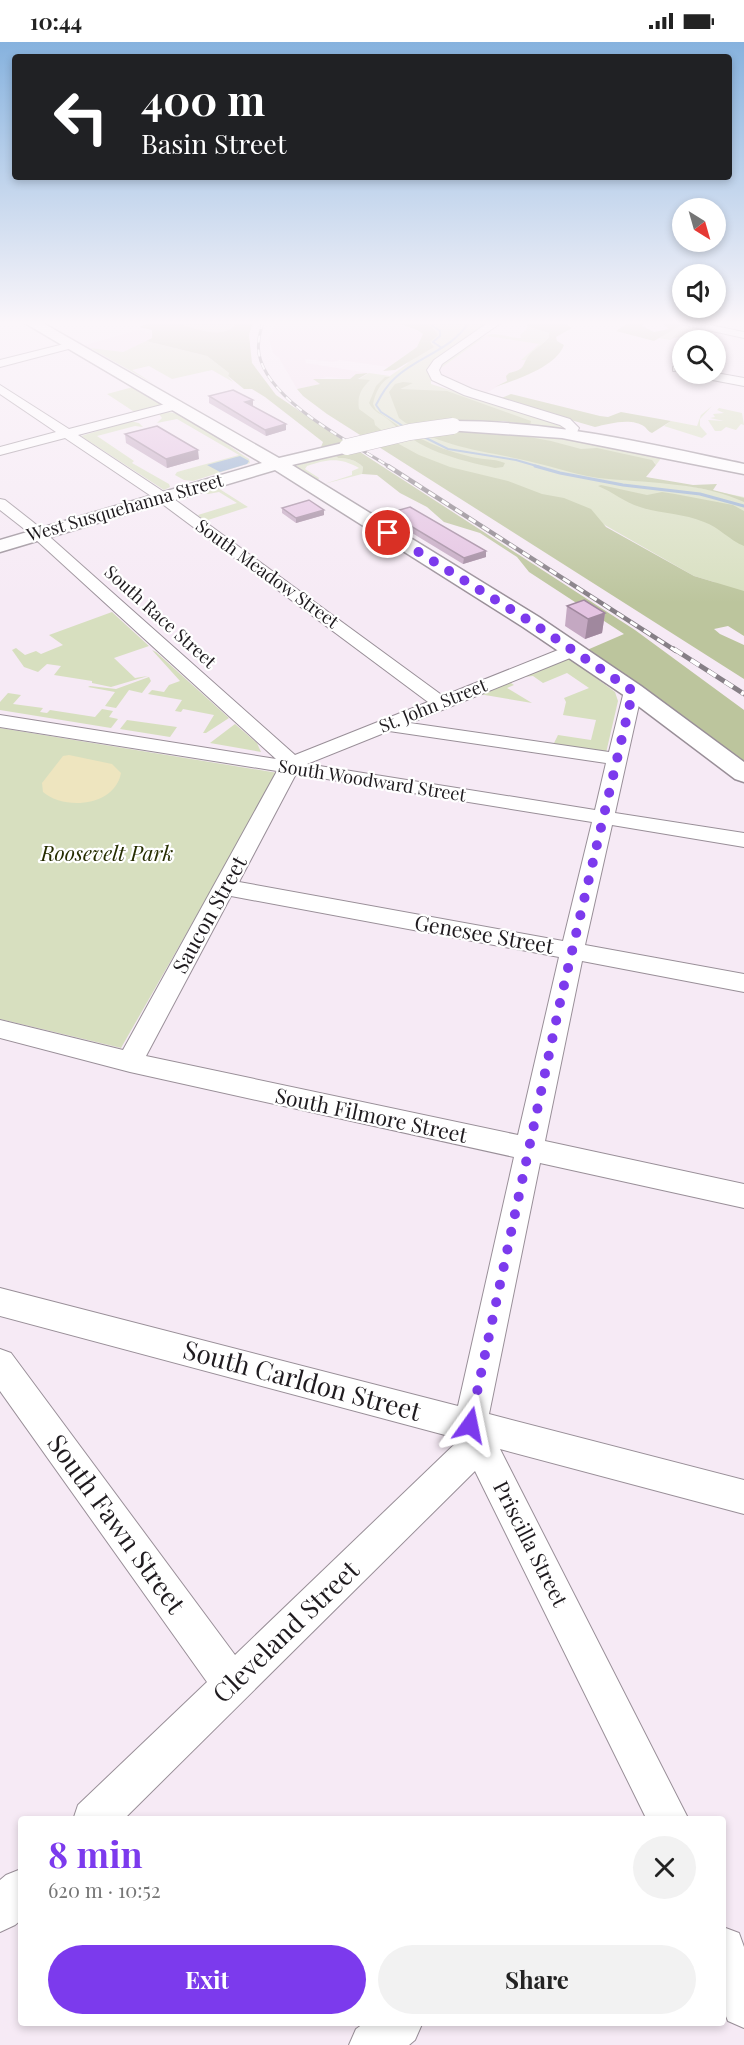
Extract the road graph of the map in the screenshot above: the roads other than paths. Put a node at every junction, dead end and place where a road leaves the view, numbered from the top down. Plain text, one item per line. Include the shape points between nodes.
1 (39, 415) edge
2 (137, 415) edge
3 (194, 415) edge
4 (544, 415) edge
5 (67, 434) junction
6 (569, 435) junction
7 (240, 442) junction
8 (347, 447) junction
9 (0, 451) edge
10 (276, 464) junction
11 (744, 469) edge
12 (162, 497) junction
13 (0, 503) edge
14 (38, 533) junction
15 (0, 546) edge
16 (574, 650) junction
17 (633, 691) junction
18 (441, 703) junction
19 (0, 721) edge
20 (387, 725) junction
21 (616, 759) junction
22 (291, 765) junction
23 (744, 774) edge
24 (603, 818) junction
25 (744, 840) edge
26 (225, 887) junction
27 (573, 951) junction
28 (744, 982) edge
29 (4, 1036) edge
30 (130, 1062) junction
31 (528, 1150) junction
32 (744, 1196) edge
33 (0, 1302) edge
34 (0, 1364) edge
35 (475, 1435) junction
36 (744, 1497) edge
37 (232, 1684) junction
38 (97, 1816) edge
39 (667, 1816) edge
40 (18, 1893) edge
41 (0, 1910) edge
42 (730, 1962) edge
43 (744, 2005) edge
44 (396, 2026) edge
45 (372, 2045) edge

1 - 5 street, South Meadow Street
2 - 5 street
3 - 7 main road
4 - 6 street via 573,428
5 - 9 street
5 - 12 street, South Meadow Street
6 - 8 main road, West Susquehanna Street, bridge via 508,427 453,426
6 - 11 main road, West Susquehanna Street
7 - 8 main road via 287,453
7 - 10 main road
8 - 10 main road, West Susquehanna Street
10 - 12 main road, West Susquehanna Street
10 - 16 main road
12 - 14 main road, West Susquehanna Street
12 - 18 street, South Meadow Street
13 - 14 street, South Race Street
14 - 15 main road, West Susquehanna Street
14 - 22 street, South Race Street
16 - 17 main road
16 - 18 street, St. John Street
17 - 21 street
17 - 23 main road
18 - 20 street, St. John Street
19 - 22 street, South Woodward Street
20 - 21 street
20 - 22 street, St. John Street
21 - 24 street
22 - 24 street, South Woodward Street
22 - 26 street, Saucon Street
24 - 25 street, South Woodward Street
24 - 27 street
26 - 27 street, Genesee Street
26 - 30 street, Saucon Street
27 - 28 street, Genesee Street
27 - 31 street
29 - 30 street, South Filmore Street
30 - 31 street, South Filmore Street
31 - 32 street, South Filmore Street
31 - 35 street
33 - 35 street, South Carldon Street
34 - 37 street, South Fawn Street
35 - 36 street, South Carldon Street
35 - 37 street, Cleveland Street
35 - 39 street, Priscilla Street
37 - 38 street, Cleveland Street
40 - 41 street
42 - 43 street
44 - 45 street

